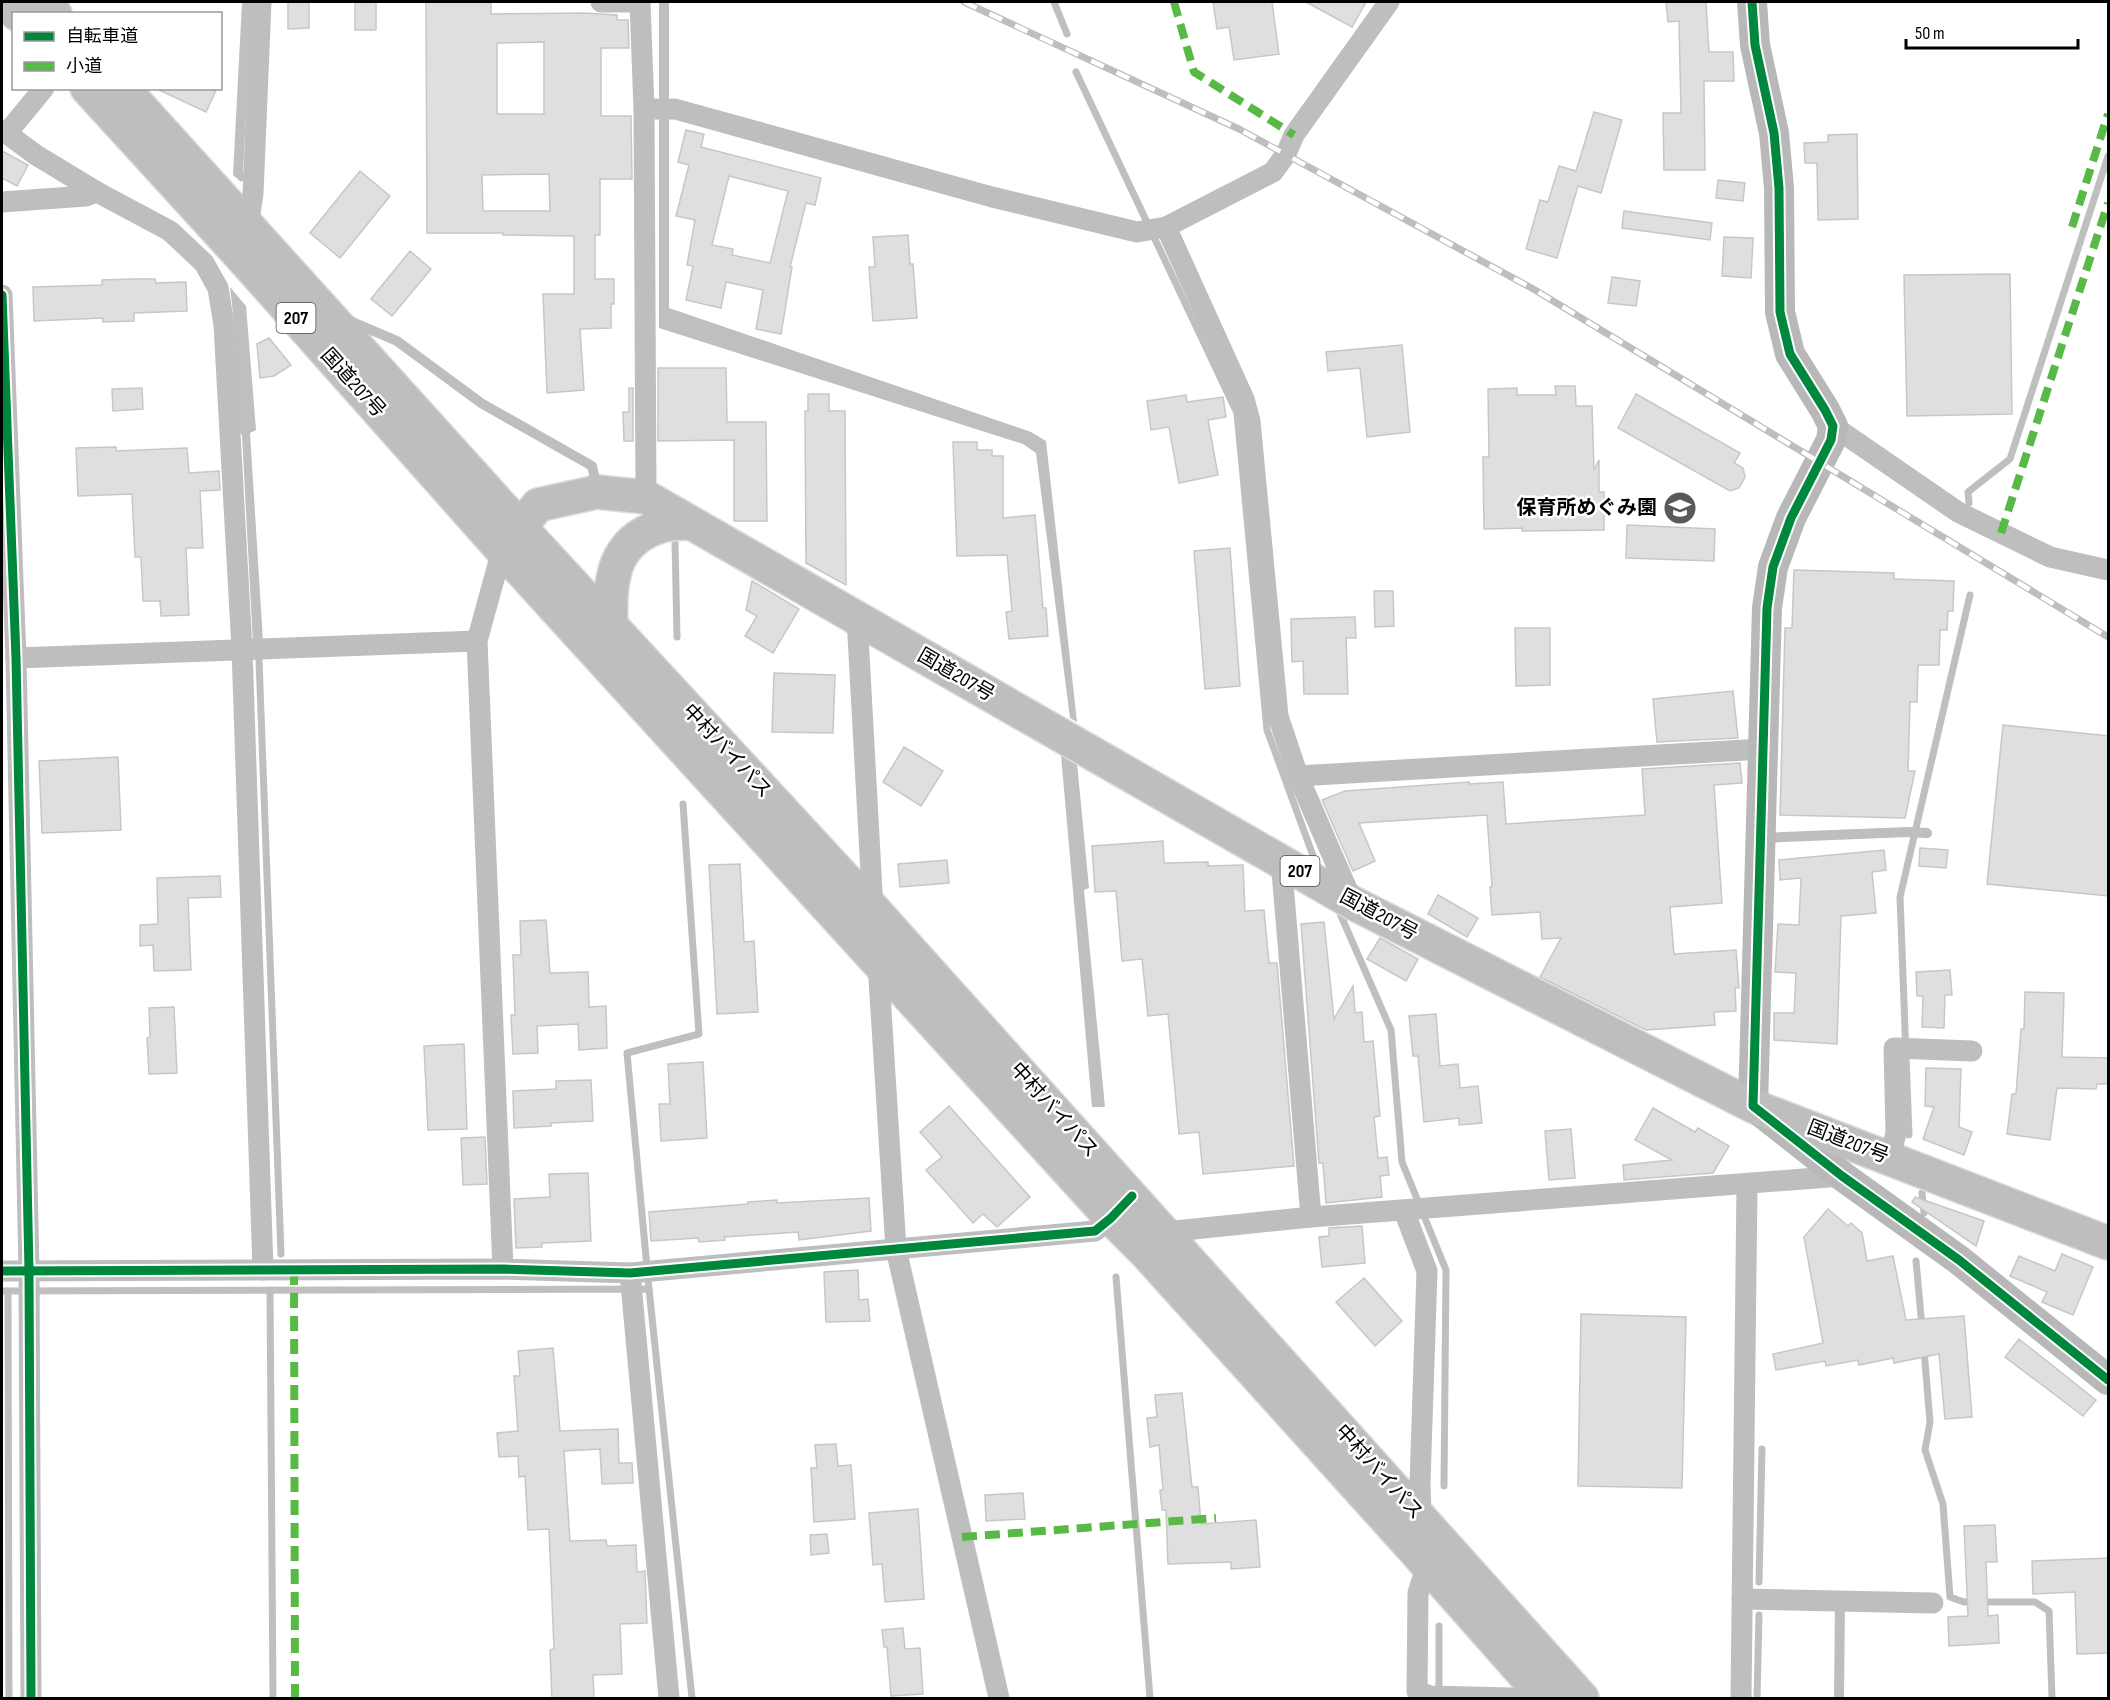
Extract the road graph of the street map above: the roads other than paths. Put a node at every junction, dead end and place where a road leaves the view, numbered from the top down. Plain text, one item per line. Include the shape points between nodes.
1 (261, 2) edge
2 (601, 2) edge
3 (640, 2) edge
4 (1389, 2) edge
5 (1752, 2) edge
6 (42, 90) edge
7 (89, 90) edge
8 (125, 90) edge
9 (658, 109) junction
10 (4, 131) edge
11 (97, 192) junction
12 (2, 201) edge
13 (248, 226) junction
14 (1156, 228) junction
15 (2, 294) edge
16 (323, 309) junction
17 (1833, 426) junction
18 (597, 492) junction
19 (646, 497) junction
20 (690, 523) junction
21 (511, 538) junction
22 (2109, 570) edge
23 (857, 618) junction
24 (611, 626) junction
25 (477, 640) junction
26 (242, 650) junction
27 (16, 658) junction
28 (1763, 748) junction
29 (1298, 776) junction
30 (1927, 833) dead end
31 (1761, 838) junction
32 (1281, 860) junction
33 (1353, 903) junction
34 (873, 909) junction
35 (878, 963) junction
36 (1972, 1051) dead end
37 (1754, 1106) junction
38 (1890, 1158) junction
39 (1842, 1176) junction
40 (1747, 1185) junction
41 (1121, 1207) junction
42 (1416, 1210) junction
43 (1311, 1217) junction
44 (1156, 1243) junction
45 (2109, 1243) edge
46 (896, 1249) junction
47 (503, 1269) junction
48 (263, 1270) junction
49 (2, 1271) edge
50 (29, 1271) junction
51 (630, 1273) junction
52 (2109, 1380) edge
53 (1421, 1518) junction
54 (1426, 1564) junction
55 (1742, 1599) junction
56 (1840, 1601) junction
57 (1933, 1603) dead end
58 (1529, 1696) edge
59 (31, 1698) edge
60 (669, 1698) edge
61 (999, 1698) edge
62 (1582, 1698) edge
63 (1741, 1698) edge
64 (1839, 1698) edge

1 - 13 street via 253,194
2 - 3 street
3 - 9 street
4 - 14 street via 1294,135 1273,172
5 - 17 street via 1755,45 1774,133 1779,188 1780,312 1790,354
6 - 10 street
7 - 21 highway, 国道207号 / 207 via 246,262
8 - 13 highway, 国道207号 / 207
9 - 14 street via 1137,232
9 - 19 street
10 - 11 street
11 - 12 street
11 - 26 street via 170,231 204,263 218,288 224,325
13 - 16 highway, 国道207号 / 207
14 - 29 street via 1244,399 1250,421 1278,716
15 - 27 street
16 - 18 lane via 397,341 481,403 592,466
16 - 21 highway, 国道207号 / 207
17 - 22 street via 1958,512 2050,557
17 - 28 street via 1831,440 1791,518 1773,567 1767,608
18 - 19 highway, 国道207号 / 207
18 - 21 highway, 国道207号 / 207 via 538,505
19 - 20 highway, 国道207号 / 207
20 - 23 highway, 国道207号 / 207
20 - 24 highway via 663,525 625,547 611,585
21 - 24 highway, 中村バイパス / 207
21 - 25 street
21 - 35 highway, 中村バイパス / 207
23 - 32 highway, 国道207号 / 207
23 - 34 street
24 - 34 highway, 中村バイパス / 207
25 - 26 street
25 - 47 street
26 - 27 street
26 - 48 street
27 - 50 street
28 - 29 street
28 - 31 street
29 - 33 street
30 - 31 lane
31 - 37 street
32 - 33 highway, 国道207号 / 207
32 - 43 street
33 - 37 highway, 国道207号 / 207
34 - 41 highway, 中村バイパス / 207
35 - 41 highway, 中村バイパス / 207
35 - 46 street
36 - 38 street via 1894,1048 1896,1133
37 - 38 highway, 国道207号 / 207
37 - 39 street
38 - 45 highway, 国道207号 / 207
39 - 40 street
39 - 52 street via 1959,1260
40 - 42 street
40 - 55 street
41 - 44 highway, 中村バイパス / 207
41 - 46 street via 1095,1231
42 - 43 street
42 - 53 street via 1426,1270
43 - 44 street
44 - 53 highway, 中村バイパス / 207
44 - 54 highway, 中村バイパス / 207
46 - 51 street
46 - 61 street
47 - 48 street
47 - 51 street
48 - 50 street
49 - 50 street
50 - 59 street
51 - 60 street
53 - 62 highway, 中村バイパス / 207
54 - 58 highway, 中村バイパス / 207
54 - 58 street via 1418,1593 1417,1691 1430,1695
55 - 56 street
55 - 63 street
56 - 57 street
56 - 64 lane

